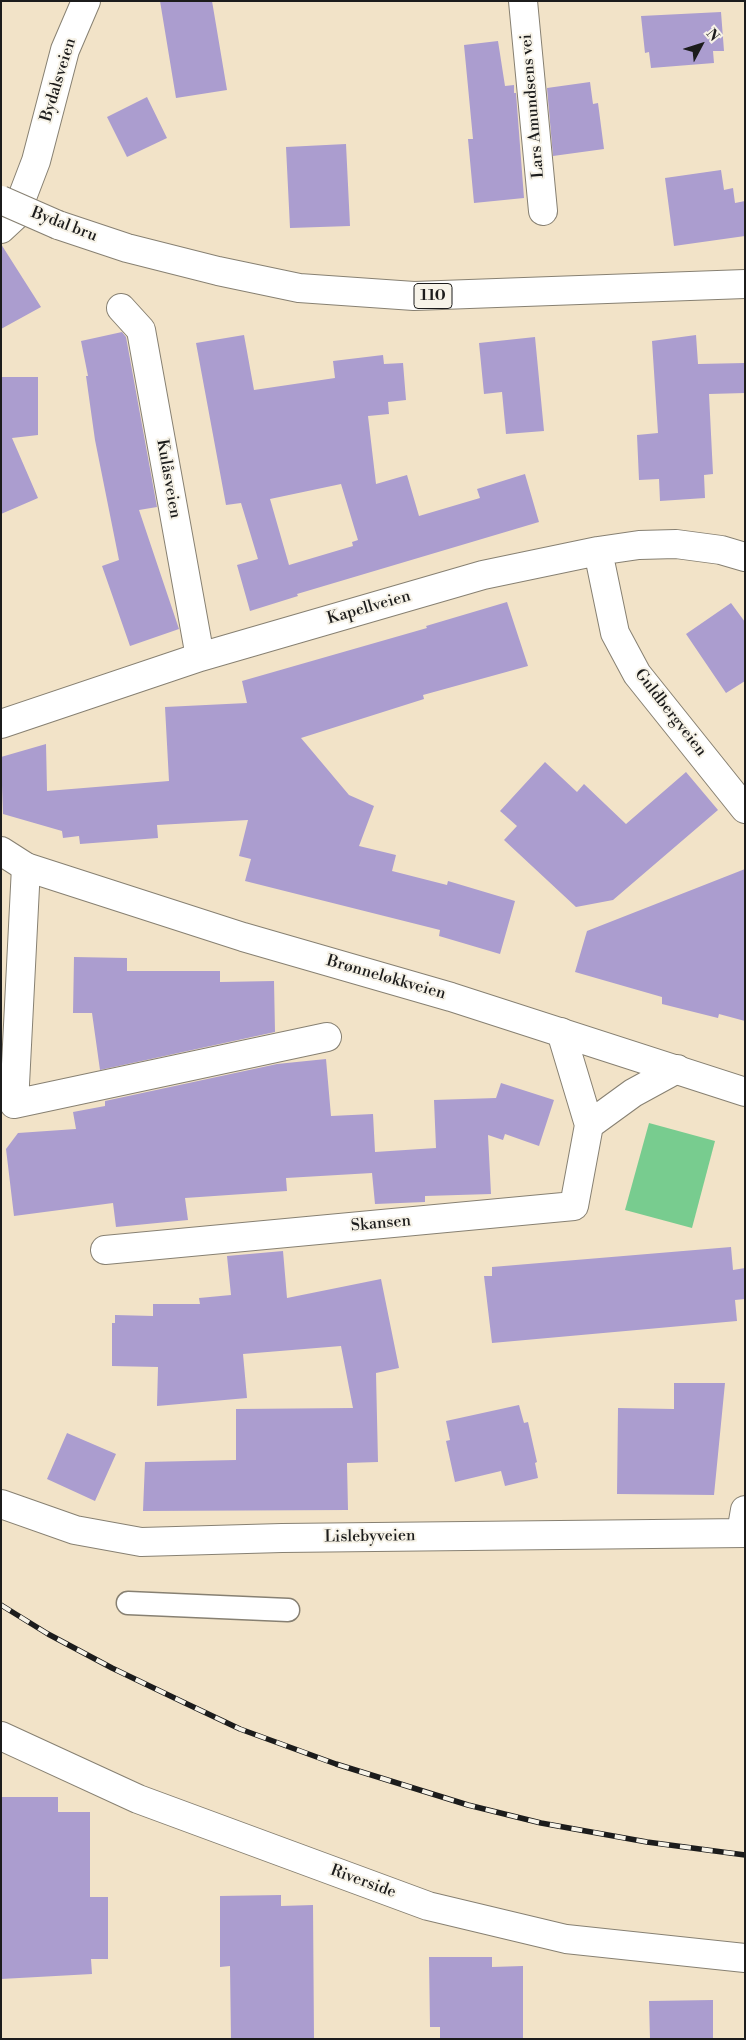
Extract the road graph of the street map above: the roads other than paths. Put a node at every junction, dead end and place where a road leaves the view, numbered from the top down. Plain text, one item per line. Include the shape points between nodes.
1 (86, 1) edge
2 (523, 1) edge
3 (1, 200) edge
4 (543, 211) dead end
5 (1, 229) edge
6 (745, 284) edge
7 (122, 308) dead end
8 (598, 551) junction
9 (745, 557) edge
10 (200, 657) junction
11 (1, 724) edge
12 (745, 809) edge
13 (1, 851) edge
14 (26, 867) junction
15 (561, 1032) junction
16 (327, 1038) dead end
17 (677, 1069) junction
18 (745, 1092) edge
19 (7, 1107) edge
20 (589, 1125) junction
21 (105, 1250) dead end
22 (1, 1504) edge
23 (744, 1525) edge
24 (128, 1602) dead end
25 (288, 1610) dead end
26 (1, 1736) edge
27 (745, 1958) edge

1 - 5 main road, Bydalsveien via 65,50 36,161 15,216
2 - 4 main road, Lars Amundsens vei
3 - 6 main road, Bydal bru / 110, bridge via 127,248 299,288 414,296
7 - 10 main road, Kulåsveien via 141,330
8 - 9 main road, Kapellveien via 676,544
8 - 10 main road, Kapellveien via 483,575
8 - 12 main road, Guldbergveien via 615,633 637,674
10 - 11 main road, Kapellveien
13 - 14 main road, Brønneløkkveien
14 - 15 main road, Brønneløkkveien via 243,937
14 - 19 main road
15 - 17 main road, Brønneløkkveien
15 - 20 main road, Skansen
16 - 19 main road
17 - 18 main road, Brønneløkkveien
17 - 20 main road via 633,1093
20 - 21 main road, Skansen via 574,1206
22 - 23 main road, Lislebyveien via 75,1530 141,1542
24 - 25 lane
26 - 27 main road, Riverside via 138,1799 428,1906 566,1939

